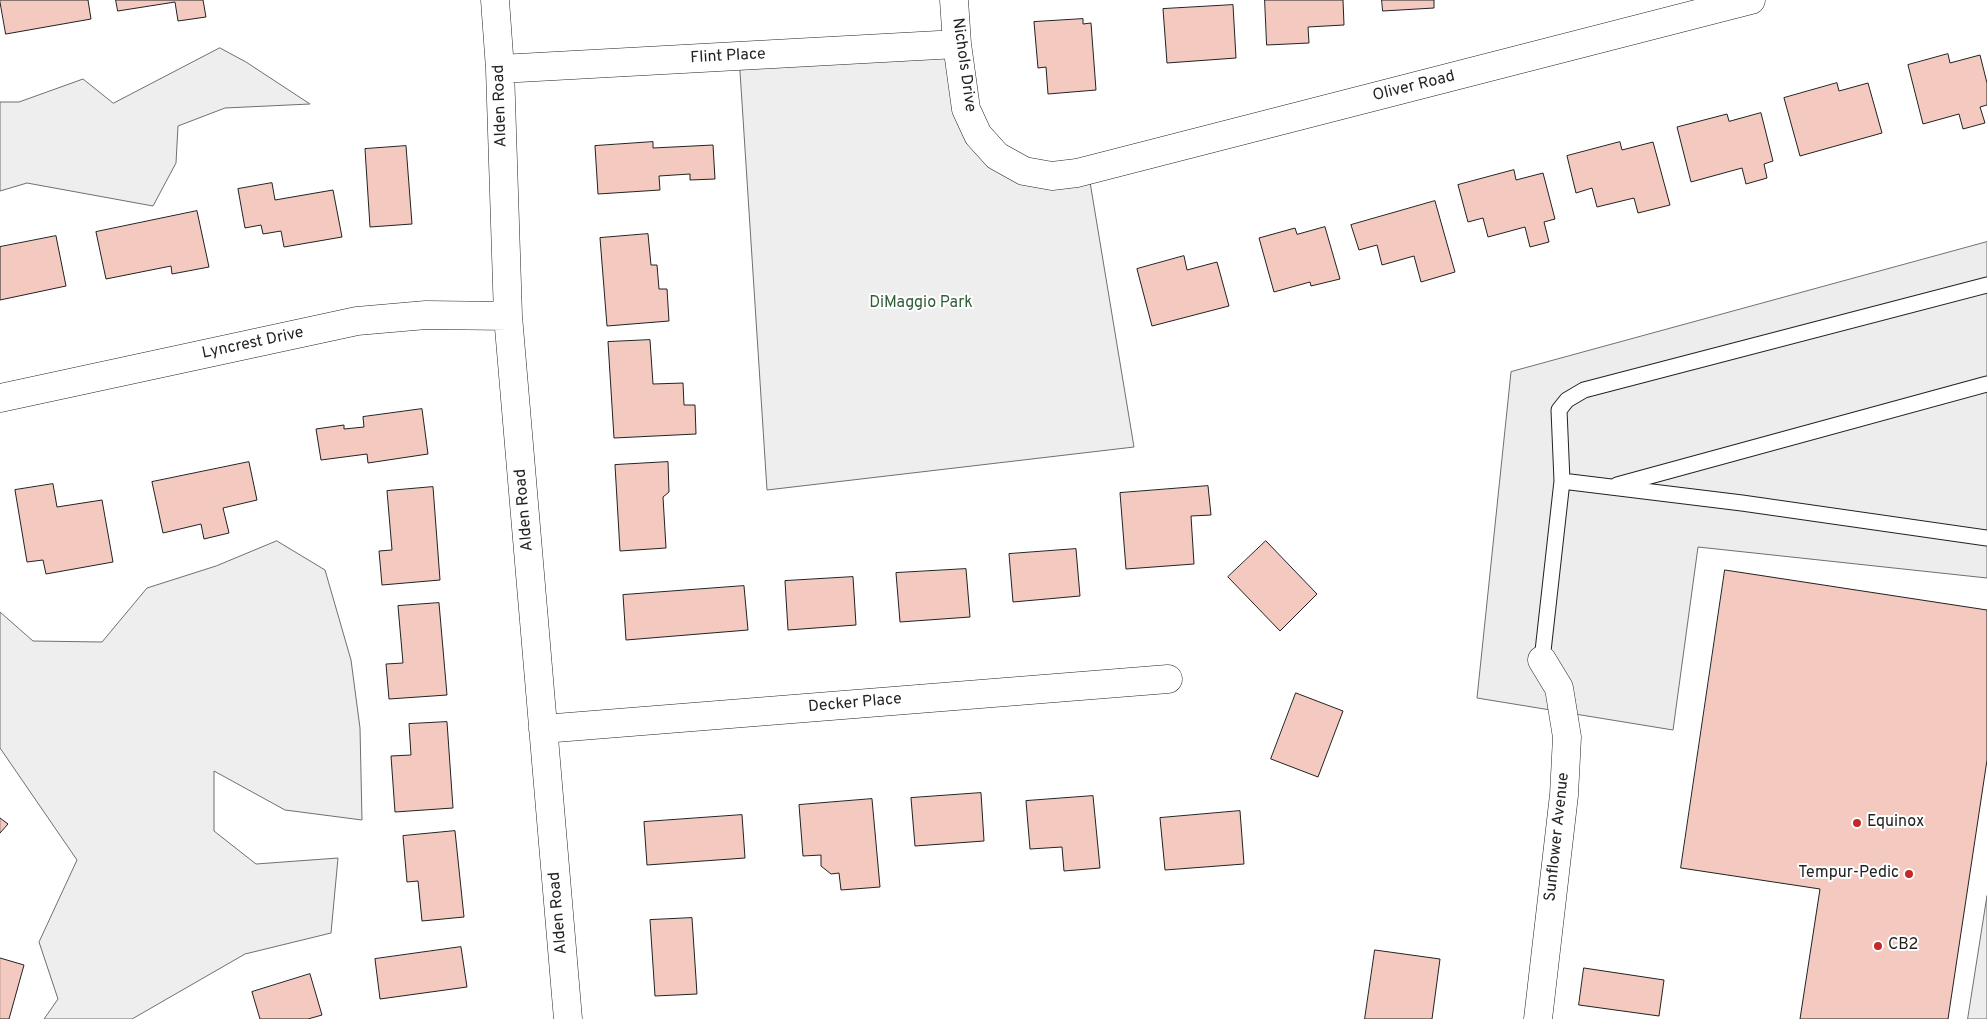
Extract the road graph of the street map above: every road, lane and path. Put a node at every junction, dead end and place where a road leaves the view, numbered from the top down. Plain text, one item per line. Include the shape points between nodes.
1 (495, 0) edge
2 (954, 0) edge
3 (1751, 0) edge
4 (957, 44) junction
5 (500, 69) junction
6 (1077, 173) joint
7 (1987, 285) edge
8 (508, 316) junction
9 (1987, 384) edge
10 (0, 398) edge
11 (1562, 482) junction
12 (1609, 487) junction
13 (1987, 538) edge
14 (1542, 660) joint
15 (1168, 679) dead end
16 (543, 729) junction
17 (568, 1019) edge
18 (1538, 1019) edge

1 - 5 street, Alden Road
2 - 4 street, Nichols Drive
3 - 6 street, Oliver Road
4 - 5 street, Flint Place
4 - 6 street, Nichols Drive via 966,109 978,135 997,156 1024,171 1052,176
5 - 8 street, Alden Road
7 - 11 lane via 1584,390 1567,400 1559,410
8 - 10 street, Lyncrest Drive via 426,315 357,321
8 - 16 street, Alden Road
9 - 12 lane
11 - 12 lane
11 - 14 lane
12 - 13 lane
14 - 18 street, Sunflower Avenue via 1559,688 1567,737 1564,795
15 - 16 street, Decker Place
16 - 17 street, Alden Road

